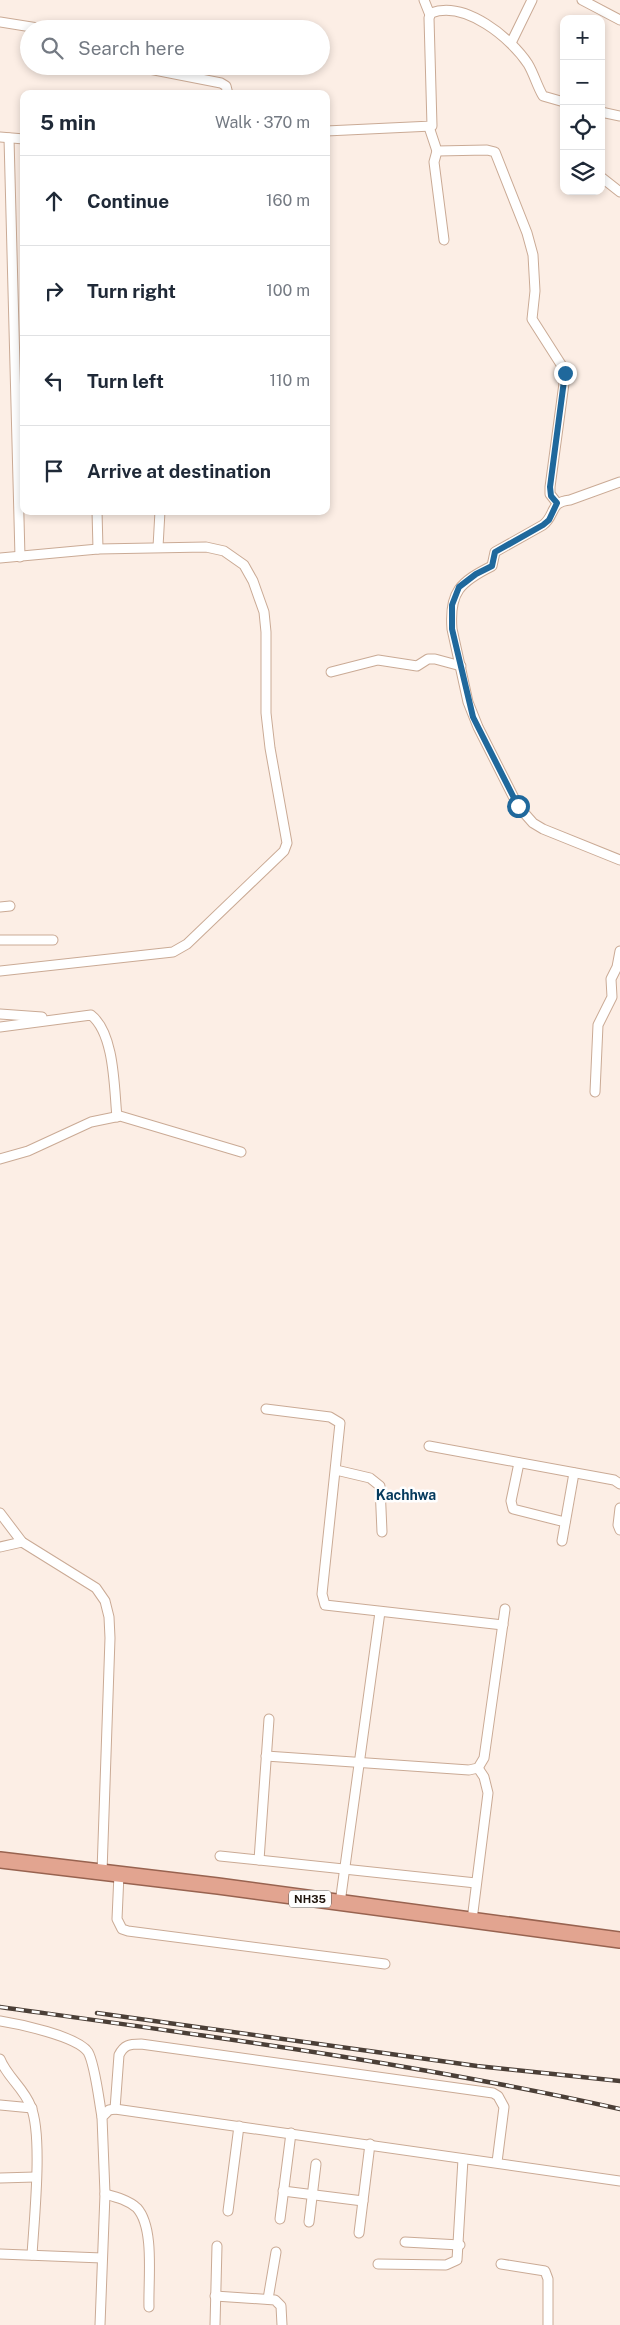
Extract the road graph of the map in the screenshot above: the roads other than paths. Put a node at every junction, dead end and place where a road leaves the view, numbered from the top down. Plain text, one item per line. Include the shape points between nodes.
1 (424, 0) edge
2 (532, 0) edge
3 (582, 0) edge
4 (430, 15) junction
5 (620, 20) edge
6 (0, 22) edge
7 (20, 25) edge
8 (511, 43) junction
9 (180, 75) edge
10 (227, 90) edge
11 (560, 101) edge
12 (605, 113) edge
13 (620, 116) edge
14 (429, 127) junction
15 (330, 131) edge
16 (4, 137) edge
17 (20, 139) edge
18 (437, 151) junction
19 (605, 181) edge
20 (620, 192) edge
21 (444, 240) dead end
22 (20, 408) edge
23 (620, 482) edge
24 (557, 503) junction
25 (97, 515) edge
26 (160, 515) edge
27 (158, 547) junction
28 (98, 549) junction
29 (0, 558) edge
30 (20, 558) junction
31 (461, 666) junction
32 (331, 672) dead end
33 (620, 860) edge
34 (10, 906) dead end
35 (0, 907) edge
36 (0, 940) edge
37 (53, 940) dead end
38 (620, 951) edge
39 (0, 971) edge
40 (0, 1014) edge
41 (60, 1018) junction
42 (0, 1027) edge
43 (595, 1092) dead end
44 (117, 1117) junction
45 (241, 1152) dead end
46 (0, 1159) edge
47 (266, 1409) dead end
48 (429, 1446) dead end
49 (519, 1462) junction
50 (336, 1470) junction
51 (574, 1473) junction
52 (620, 1484) edge
53 (620, 1508) edge
54 (0, 1513) edge
55 (566, 1522) junction
56 (620, 1530) edge
57 (382, 1532) dead end
58 (562, 1541) dead end
59 (22, 1542) junction
60 (0, 1547) edge
61 (505, 1609) dead end
62 (380, 1612) junction
63 (503, 1625) junction
64 (269, 1719) dead end
65 (266, 1756) junction
66 (359, 1763) junction
67 (478, 1768) junction
68 (220, 1856) dead end
69 (0, 1860) edge
70 (259, 1860) junction
71 (344, 1869) junction
72 (102, 1872) junction
73 (119, 1874) junction
74 (476, 1883) junction
75 (340, 1903) junction
76 (472, 1920) junction
77 (620, 1940) edge
78 (385, 1964) dead end
79 (1, 2021) edge
80 (0, 2031) edge
81 (0, 2059) edge
82 (0, 2105) edge
83 (32, 2108) junction
84 (115, 2109) junction
85 (102, 2117) junction
86 (239, 2126) junction
87 (291, 2133) junction
88 (370, 2144) junction
89 (463, 2158) junction
90 (497, 2162) junction
91 (316, 2164) dead end
92 (36, 2177) junction
93 (0, 2178) edge
94 (620, 2180) edge
95 (283, 2191) junction
96 (105, 2194) junction
97 (312, 2194) junction
98 (363, 2201) junction
99 (228, 2210) dead end
100 (280, 2219) dead end
101 (309, 2222) dead end
102 (359, 2233) dead end
103 (405, 2242) dead end
104 (460, 2245) junction
105 (217, 2246) dead end
106 (276, 2252) dead end
107 (0, 2254) edge
108 (32, 2255) junction
109 (102, 2258) junction
110 (378, 2264) dead end
111 (501, 2264) dead end
112 (216, 2296) junction
113 (268, 2299) junction
114 (148, 2307) dead end
115 (100, 2325) edge
116 (215, 2325) edge
117 (282, 2325) edge
118 (548, 2325) edge

1 - 4 street
2 - 8 street
3 - 5 street
4 - 8 street via 437,10 464,10 477,16
4 - 14 street via 434,122
6 - 7 street
8 - 11 street via 528,64 543,96
9 - 10 street via 221,83
12 - 13 street
14 - 15 street
14 - 18 street
16 - 17 street
16 - 22 street
18 - 21 street via 434,162
18 - 24 street via 495,152 529,238 535,271 532,319 565,376 550,487 551,496
19 - 20 street
22 - 30 street
23 - 24 street
24 - 31 street via 547,522 495,552 492,566 459,587 451,614
25 - 28 street
26 - 27 street
27 - 28 street
27 - 39 street via 224,551 244,565 261,599 265,621 267,722 287,846 187,944 173,952
28 - 30 street
29 - 30 street
31 - 32 street via 435,659 428,659 417,666 378,660
31 - 33 street via 473,717 526,816 543,829
34 - 35 street
36 - 37 street
38 - 43 street via 611,979 613,994 597,1033
40 - 41 street
41 - 42 street
41 - 44 street via 88,1014 97,1021 110,1054
44 - 45 street
44 - 46 street via 91,1122 22,1153
47 - 50 street via 337,1419 341,1430
48 - 49 street
49 - 51 street
49 - 55 street via 512,1509
50 - 57 street via 370,1478 380,1486
50 - 62 street via 322,1600 331,1607
51 - 52 street
51 - 55 street
53 - 56 street
54 - 59 street
55 - 58 street
59 - 60 street
59 - 72 street via 96,1588 105,1601 109,1617
61 - 63 street
62 - 63 street
62 - 66 street
63 - 67 street via 484,1758
64 - 65 street
65 - 66 street
65 - 70 street
66 - 67 street
66 - 71 street
67 - 74 street via 488,1793
68 - 70 street
69 - 72 highway, NH35
70 - 71 street
71 - 74 street
71 - 75 street
72 - 73 highway, NH35
73 - 75 highway, NH35
73 - 78 street via 117,1919 122,1929
74 - 76 street
75 - 76 highway, NH35
76 - 77 highway, NH35
79 - 80 street
79 - 85 street via 48,2032 84,2048 90,2057
81 - 83 street
82 - 83 street
83 - 92 street via 36,2128
84 - 85 street
84 - 86 street
84 - 90 street via 119,2056 129,2044 493,2093 504,2107
85 - 96 street
86 - 87 street
86 - 99 street
87 - 88 street
87 - 95 street
88 - 89 street
88 - 98 street
89 - 90 street
89 - 104 street
90 - 94 street
91 - 97 street
92 - 93 street
92 - 108 street
95 - 97 street
95 - 100 street
96 - 109 street
96 - 114 street via 131,2204 143,2218 148,2240
97 - 98 street
97 - 101 street
98 - 102 street
103 - 104 street
104 - 110 street via 459,2256 453,2263
105 - 112 street
106 - 113 street
107 - 108 street
108 - 109 street
109 - 115 street
111 - 118 street via 545,2271 548,2278
112 - 113 street
112 - 116 street
113 - 117 street via 281,2306

